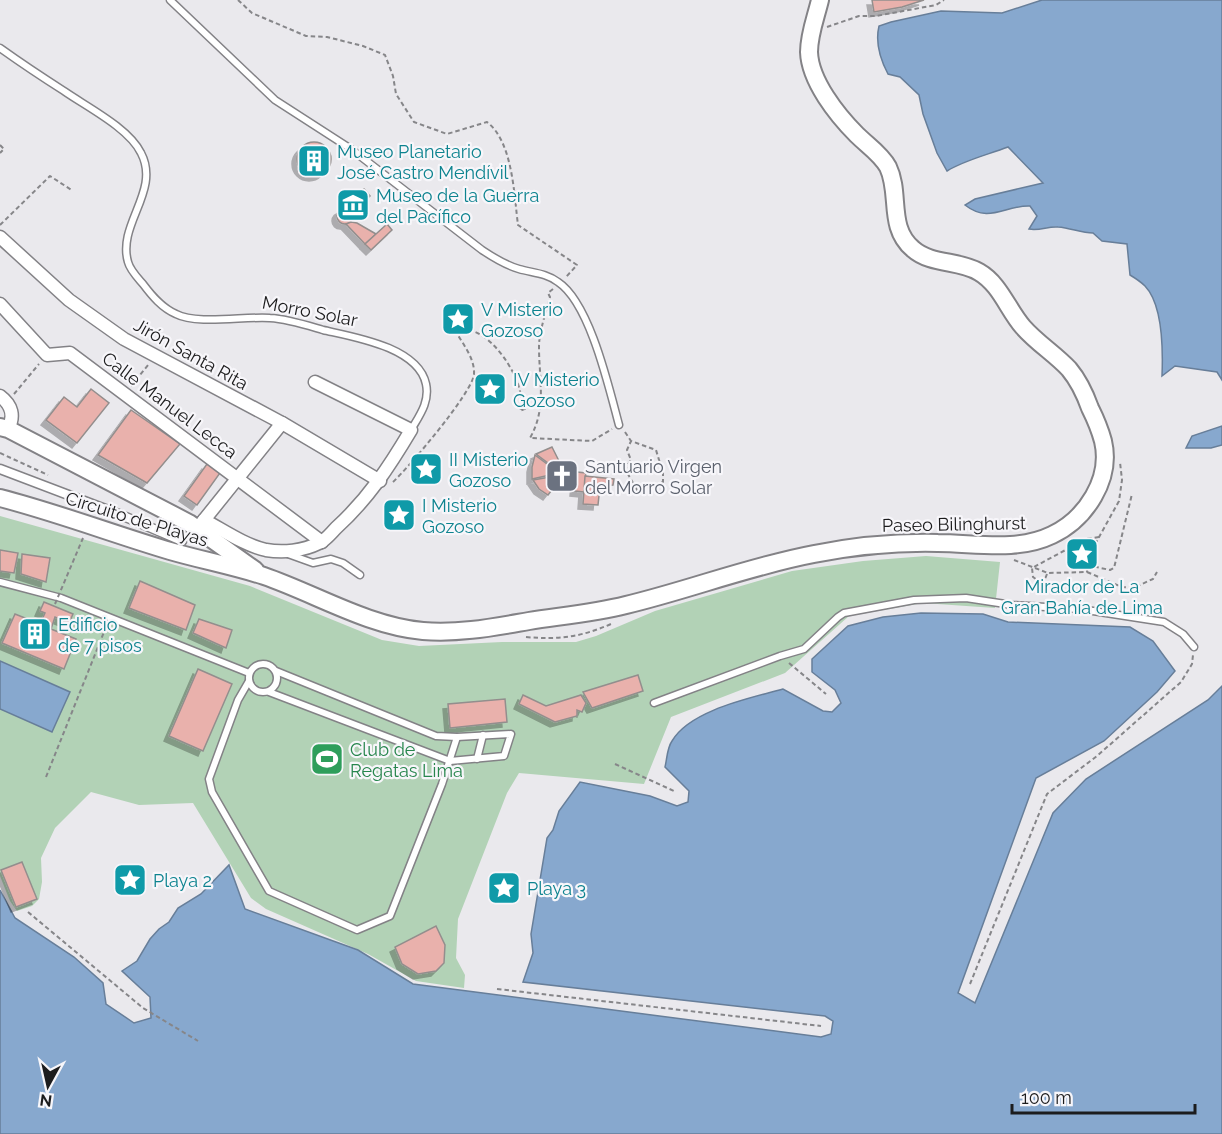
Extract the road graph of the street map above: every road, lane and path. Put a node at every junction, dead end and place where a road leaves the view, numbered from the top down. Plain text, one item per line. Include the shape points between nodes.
1 (170, 0) edge
2 (238, 0) edge
3 (820, 0) edge
4 (945, 0) edge
5 (811, 35) junction
6 (0, 48) edge
7 (0, 145) edge
8 (0, 153) edge
9 (73, 191) dead end
10 (0, 225) edge
11 (0, 237) edge
12 (560, 283) junction
13 (0, 304) edge
14 (47, 355) junction
15 (156, 356) junction
16 (315, 382) dead end
17 (125, 393) junction
18 (4, 399) edge
19 (541, 402) junction
20 (282, 423) junction
21 (619, 425) joint
22 (4, 428) edge
23 (411, 430) junction
24 (631, 441) joint
25 (0, 469) edge
26 (237, 478) junction
27 (380, 481) junction
28 (393, 482) dead end
29 (1132, 494) dead end
30 (0, 498) edge
31 (200, 524) junction
32 (77, 533) dead end
33 (88, 536) dead end
34 (1099, 537) dead end
35 (82, 538) dead end
36 (322, 542) junction
37 (185, 549) junction
38 (282, 551) junction
39 (1088, 565) dead end
40 (1157, 572) dead end
41 (1048, 573) dead end
42 (1087, 573) dead end
43 (360, 575) dead end
44 (263, 576) junction
45 (0, 582) edge
46 (55, 604) dead end
47 (110, 618) junction
48 (614, 622) dead end
49 (524, 637) dead end
50 (1194, 647) joint
51 (780, 656) junction
52 (276, 672) junction
53 (249, 677) junction
54 (269, 692) junction
55 (826, 694) dead end
56 (654, 703) dead end
57 (483, 735) junction
58 (457, 737) junction
59 (477, 759) junction
60 (450, 761) junction
61 (615, 764) dead end
62 (46, 777) dead end
63 (674, 791) dead end
64 (28, 912) dead end
65 (970, 984) dead end
66 (497, 989) dead end
67 (821, 1026) dead end
68 (198, 1041) dead end

1 - 12 lane via 275,100 351,149 482,250 501,262 544,274
2 - 12 path via 252,13 306,36 327,37 385,55 396,94 414,122 447,134 488,122 496,129 511,168 518,225 577,265
3 - 5 main road, Paseo Bilinghurst
4 - 5 path via 936,5 859,16
5 - 44 main road, Paseo Bilinghurst via 811,64 820,87 838,116 890,170 898,228 906,241 924,257 982,273 995,285 1021,325 1068,368 1082,389 1103,441 1105,457 1098,489 1079,515 1065,528 1037,541 880,544 815,553 623,606 463,632 388,625
6 - 23 lane, Morro Solar via 136,144 145,161 147,180 127,237 128,263 166,309 192,319 251,317 288,321 393,350 420,370 426,384 424,409
7 - 8 path via 4,149
9 - 10 path via 50,176
11 - 15 street, Jirón Santa Rita via 69,300 124,339
12 - 19 path via 548,293 539,345
12 - 21 lane via 574,298 599,352
13 - 14 street
14 - 17 street, Calle Manuel Lecca via 70,353
14 - 18 path
15 - 17 path
15 - 20 street, Jirón Santa Rita
16 - 23 street
17 - 26 street, Calle Manuel Lecca
18 - 22 street via 13,420
19 - 21 path via 540,418 530,438 592,441
19 - 28 path via 520,411 523,398 519,381 507,361 478,332 456,332 473,366 472,384
20 - 26 street
20 - 27 street, Jirón Santa Rita
22 - 31 main road
23 - 27 street, Morro Solar
24 - 24 path via 656,450 663,482 637,490 625,469 631,460 627,450
25 - 37 street via 121,514
26 - 31 street
26 - 36 street, Calle Manuel Lecca
27 - 36 street, Morro Solar
29 - 39 path via 1114,568
30 - 37 main road, Circuito de Playas
31 - 37 main road via 200,545 197,549
31 - 38 street, Morro Solar via 265,549
31 - 44 main road
32 - 33 path
34 - 41 path via 1086,539 1031,572 1040,580
35 - 46 path, bridge
36 - 38 street, Morro Solar
37 - 44 main road, Circuito de Playas
38 - 43 lane via 313,563 331,559
40 - 42 path via 1154,579 1133,588
45 - 47 lane via 61,598
47 - 53 lane
47 - 62 path
48 - 49 path via 580,636
50 - 51 lane via 1164,622 966,598 914,600 844,613 804,650
50 - 65 path via 1192,664 1181,682 1047,794
51 - 55 path
51 - 56 lane
52 - 53 lane via 269,665 260,664
52 - 54 lane via 278,681
52 - 58 lane via 436,736
53 - 54 lane via 256,691
53 - 60 lane via 209,779 212,792 269,891 357,930 390,916
54 - 60 lane
57 - 58 lane
57 - 59 lane
57 - 59 lane via 511,734 504,756
58 - 60 lane
59 - 60 lane
61 - 63 path
64 - 68 path via 143,1008
66 - 67 path

